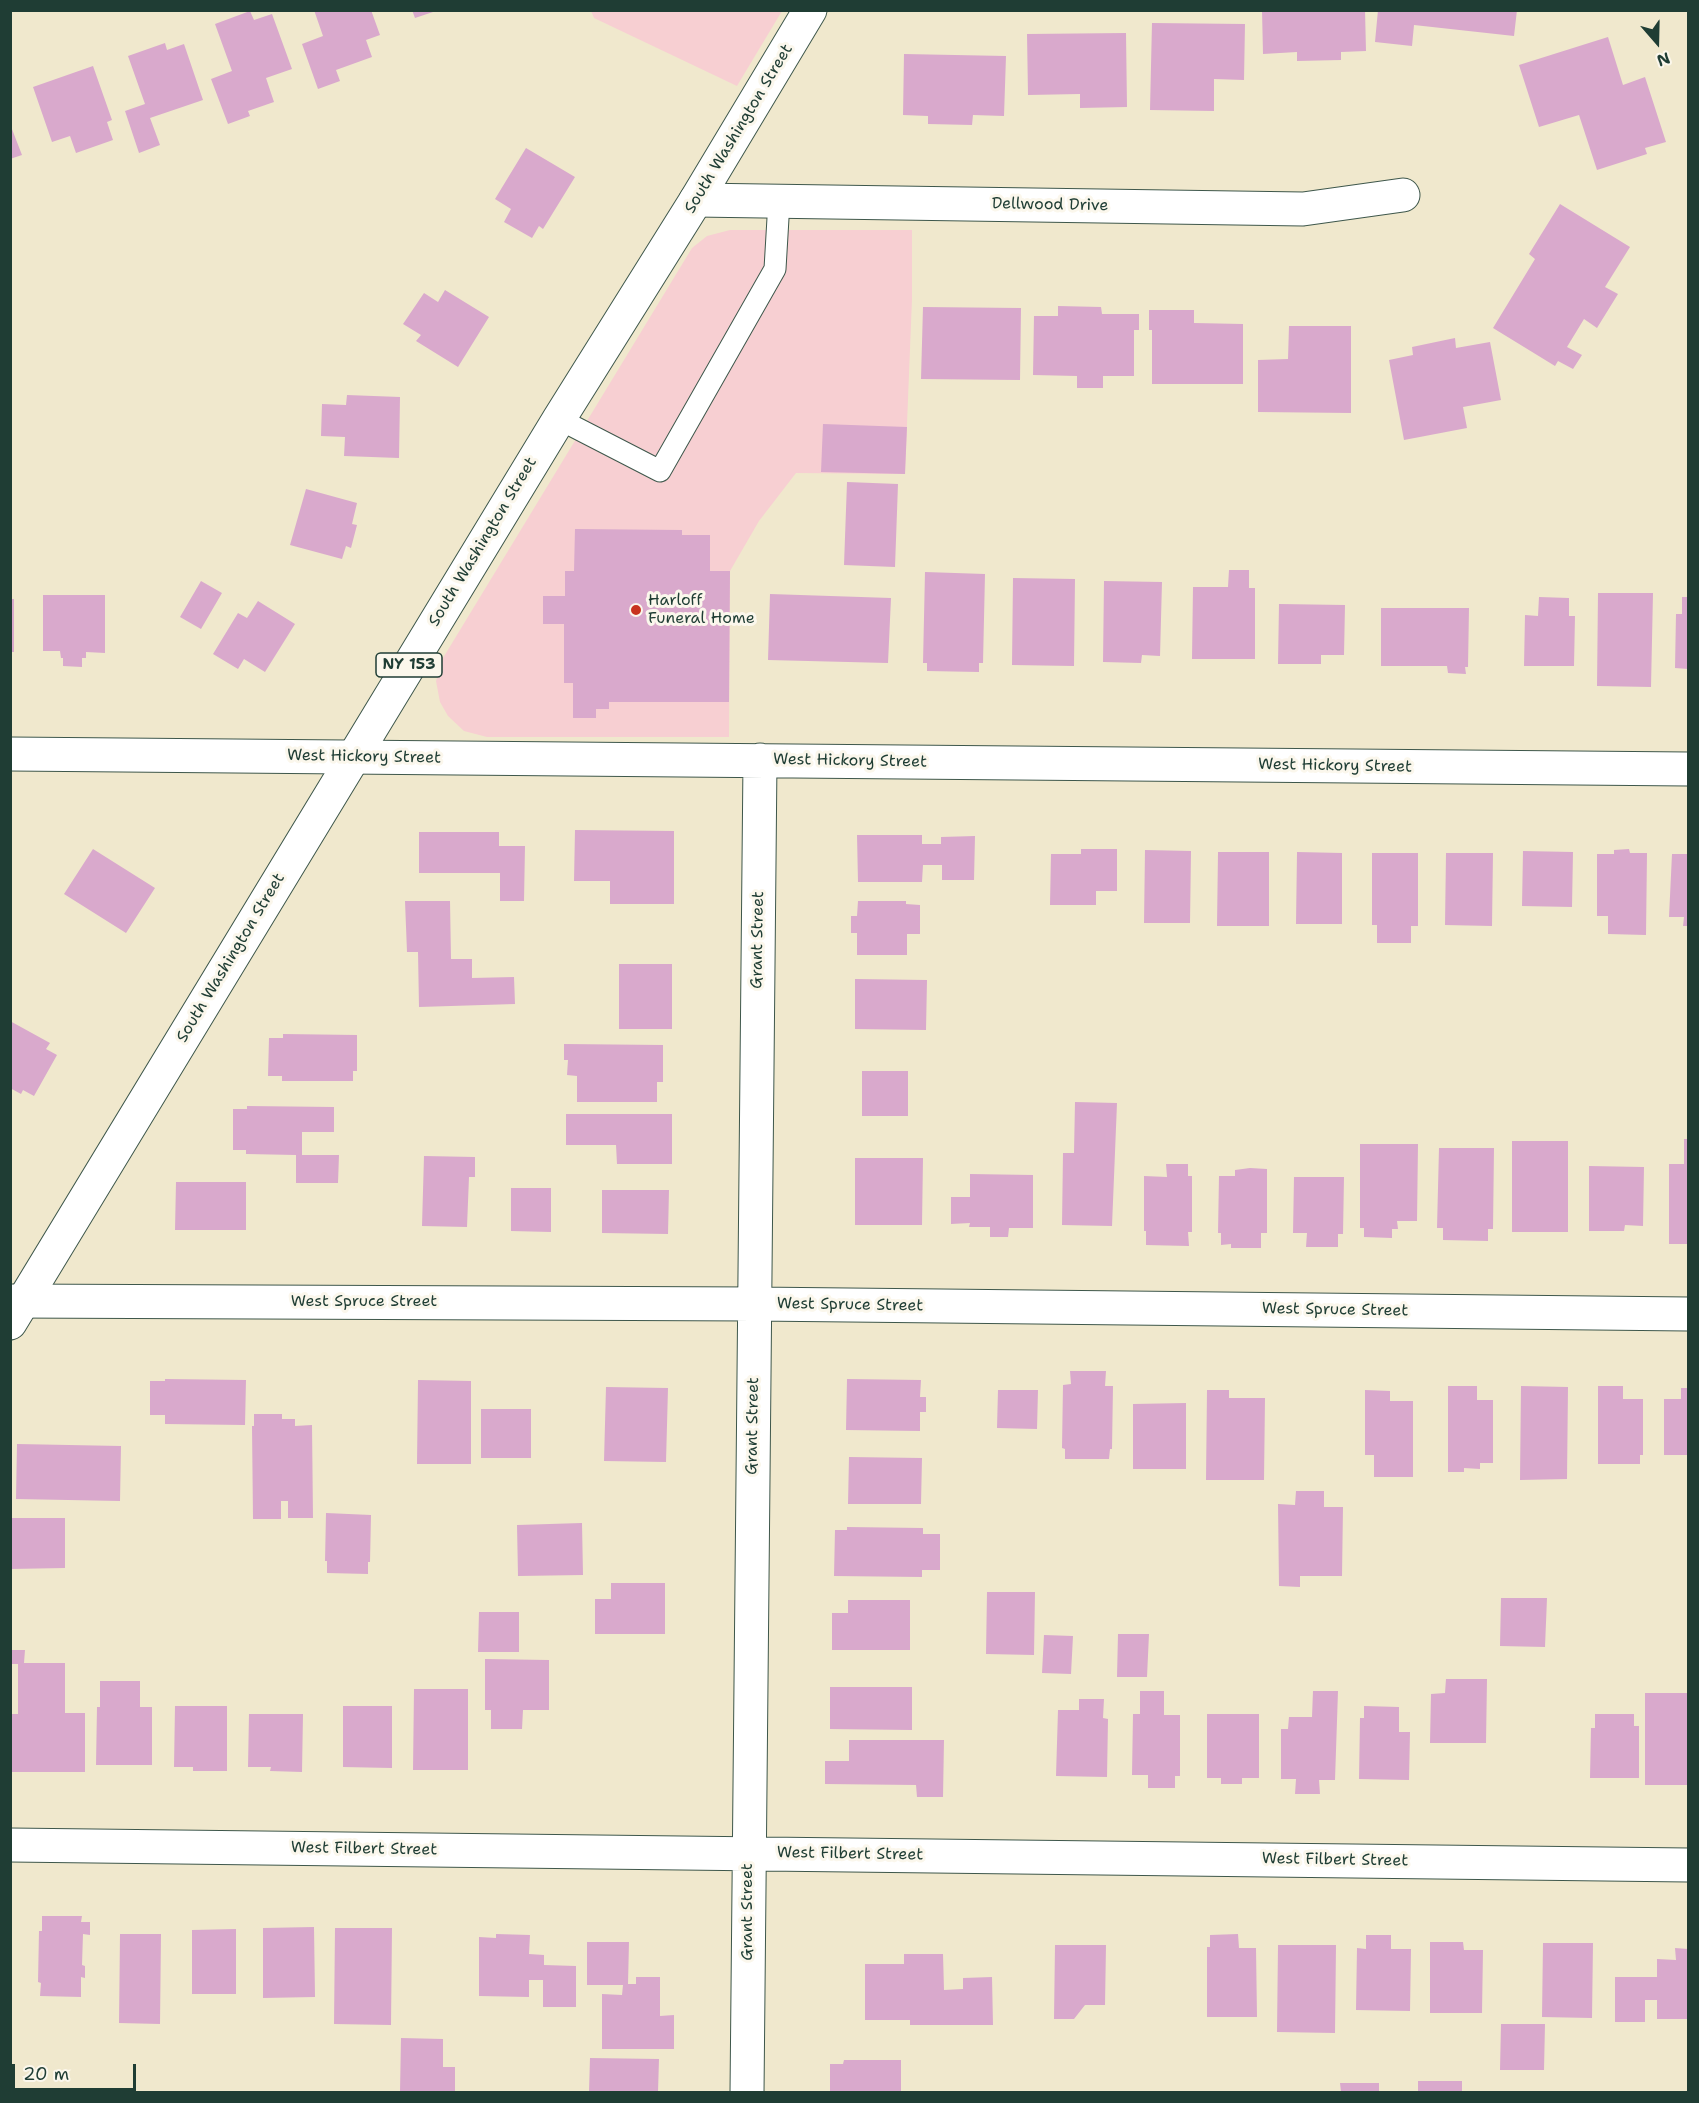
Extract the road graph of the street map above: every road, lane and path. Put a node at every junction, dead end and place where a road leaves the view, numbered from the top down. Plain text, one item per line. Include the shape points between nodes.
1 (810, 10) edge
2 (1403, 195) dead end
3 (696, 200) junction
4 (779, 201) junction
5 (558, 418) junction
6 (10, 754) edge
7 (353, 757) junction
8 (760, 760) junction
9 (1689, 770) edge
10 (755, 1304) junction
11 (15, 1308) edge
12 (1689, 1314) edge
13 (10, 1845) edge
14 (748, 1853) junction
15 (1689, 1865) edge
16 (747, 2092) edge

1 - 3 street, South Washington Street / NY 153
2 - 4 street, Dellwood Drive via 1303,209
3 - 4 street, Dellwood Drive
3 - 5 street, South Washington Street / NY 153
4 - 5 lane via 775,270 660,471
5 - 7 street, South Washington Street / NY 153
6 - 7 street, West Hickory Street
7 - 8 street, West Hickory Street
7 - 11 street, South Washington Street / NY 153
8 - 9 street, West Hickory Street
8 - 10 street, Grant Street
10 - 11 street, West Spruce Street
10 - 12 street, West Spruce Street
10 - 14 street, Grant Street
13 - 14 street, West Filbert Street
14 - 15 street, West Filbert Street
14 - 16 street, Grant Street

